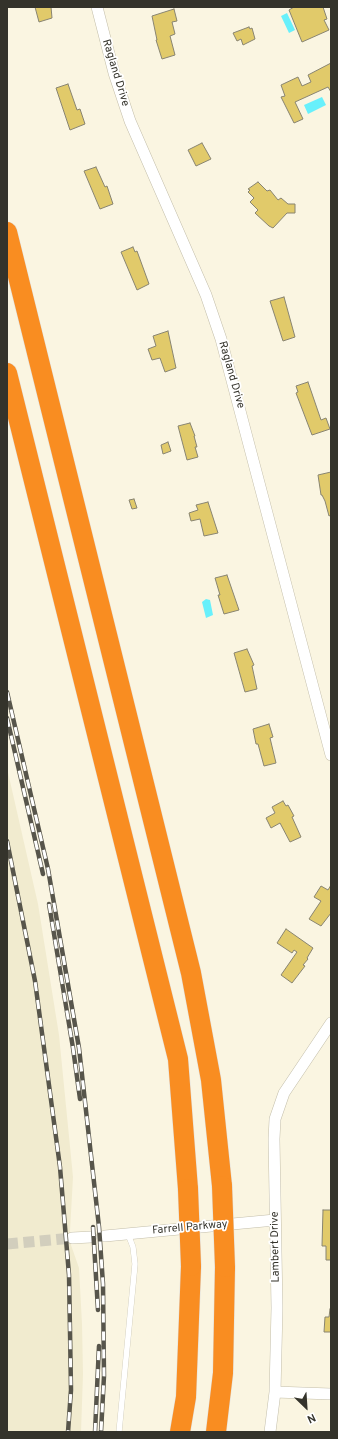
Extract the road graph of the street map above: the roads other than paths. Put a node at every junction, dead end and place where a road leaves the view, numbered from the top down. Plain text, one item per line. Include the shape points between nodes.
1 (97, 7) edge
2 (7, 232) edge
3 (7, 373) edge
4 (331, 755) edge
5 (331, 1023) edge
6 (275, 1220) junction
7 (128, 1234) junction
8 (105, 1236) dead end
9 (91, 1237) dead end
10 (72, 1238) tunnel mouth
11 (275, 1392) junction
12 (331, 1394) edge
13 (119, 1432) edge
14 (180, 1432) edge
15 (216, 1432) edge
16 (270, 1432) edge

1 - 4 street, Ragland Drive via 126,108 206,295 221,339
2 - 15 highway, bridge via 191,973 211,1080 222,1186 225,1266 223,1373
3 - 14 highway, bridge via 178,1059 191,1266 186,1397
5 - 6 street, Lambert Drive via 284,1092 275,1119
6 - 7 street, Farrell Parkway
6 - 11 street, Lambert Drive
7 - 8 street, Farrell Parkway
7 - 13 lane via 134,1247 135,1264
9 - 10 street
11 - 12 street
11 - 16 street, Lambert Drive

